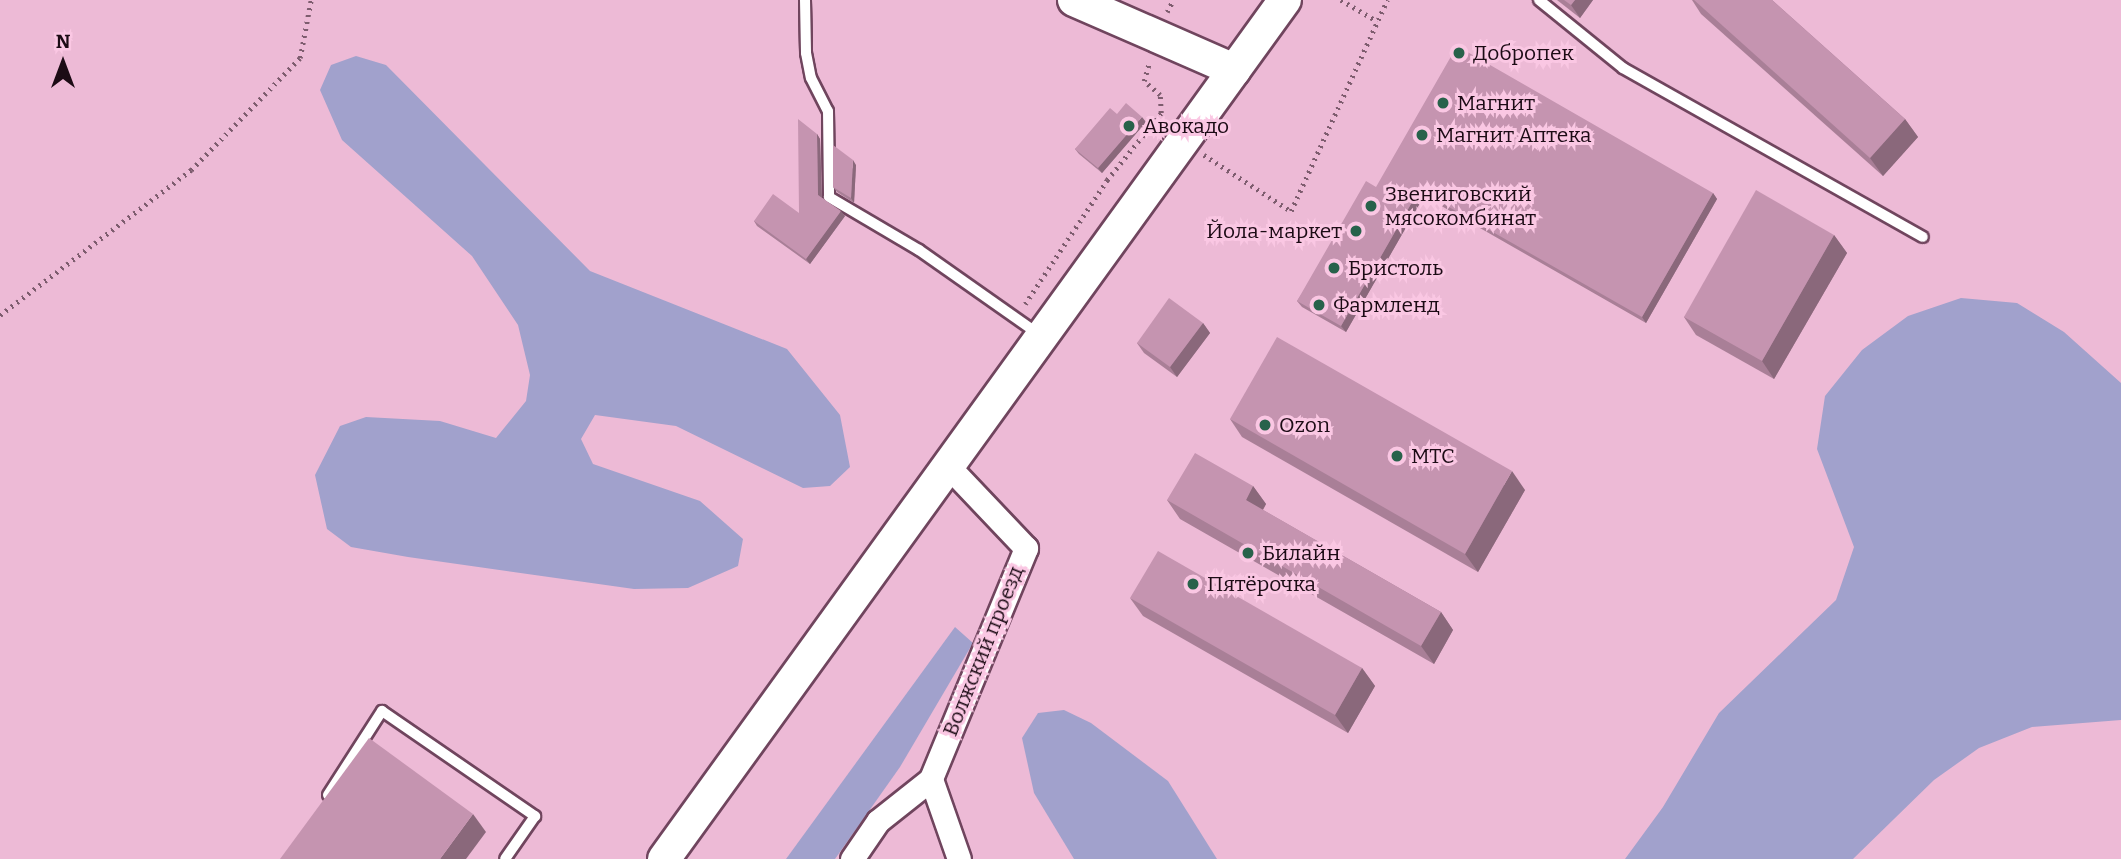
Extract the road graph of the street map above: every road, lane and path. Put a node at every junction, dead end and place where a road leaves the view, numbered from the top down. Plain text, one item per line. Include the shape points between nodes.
1 (311, 0) edge
2 (805, 0) edge
3 (1074, 0) edge
4 (1172, 0) edge
5 (1285, 0) edge
6 (1342, 0) edge
7 (1387, 0) edge
8 (1539, 0) edge
9 (1377, 22) junction
10 (1158, 33) junction
11 (1234, 70) junction
12 (1154, 121) junction
13 (1182, 141) junction
14 (1923, 237) dead end
15 (0, 315) edge
16 (1015, 317) junction
17 (1042, 337) junction
18 (949, 467) junction
19 (931, 779) junction
20 (324, 802) edge
21 (505, 859) edge
22 (664, 859) edge
23 (852, 859) edge
24 (959, 859) edge

1 - 15 path via 300,58 191,170
2 - 16 lane via 811,78 828,111 829,197 919,250
3 - 10 street
4 - 10 path
5 - 11 street
6 - 9 path
7 - 9 path
8 - 14 lane via 1623,68
9 - 13 path via 1291,211
10 - 11 street
10 - 12 path via 1144,81 1160,95 1161,113
11 - 13 street
12 - 13 path
12 - 16 path via 1107,180
13 - 17 street
16 - 17 lane
17 - 18 street
18 - 19 street, Волжский проезд via 1026,548
18 - 22 street
19 - 23 street via 878,821
19 - 24 street
20 - 21 lane via 382,711 535,816

